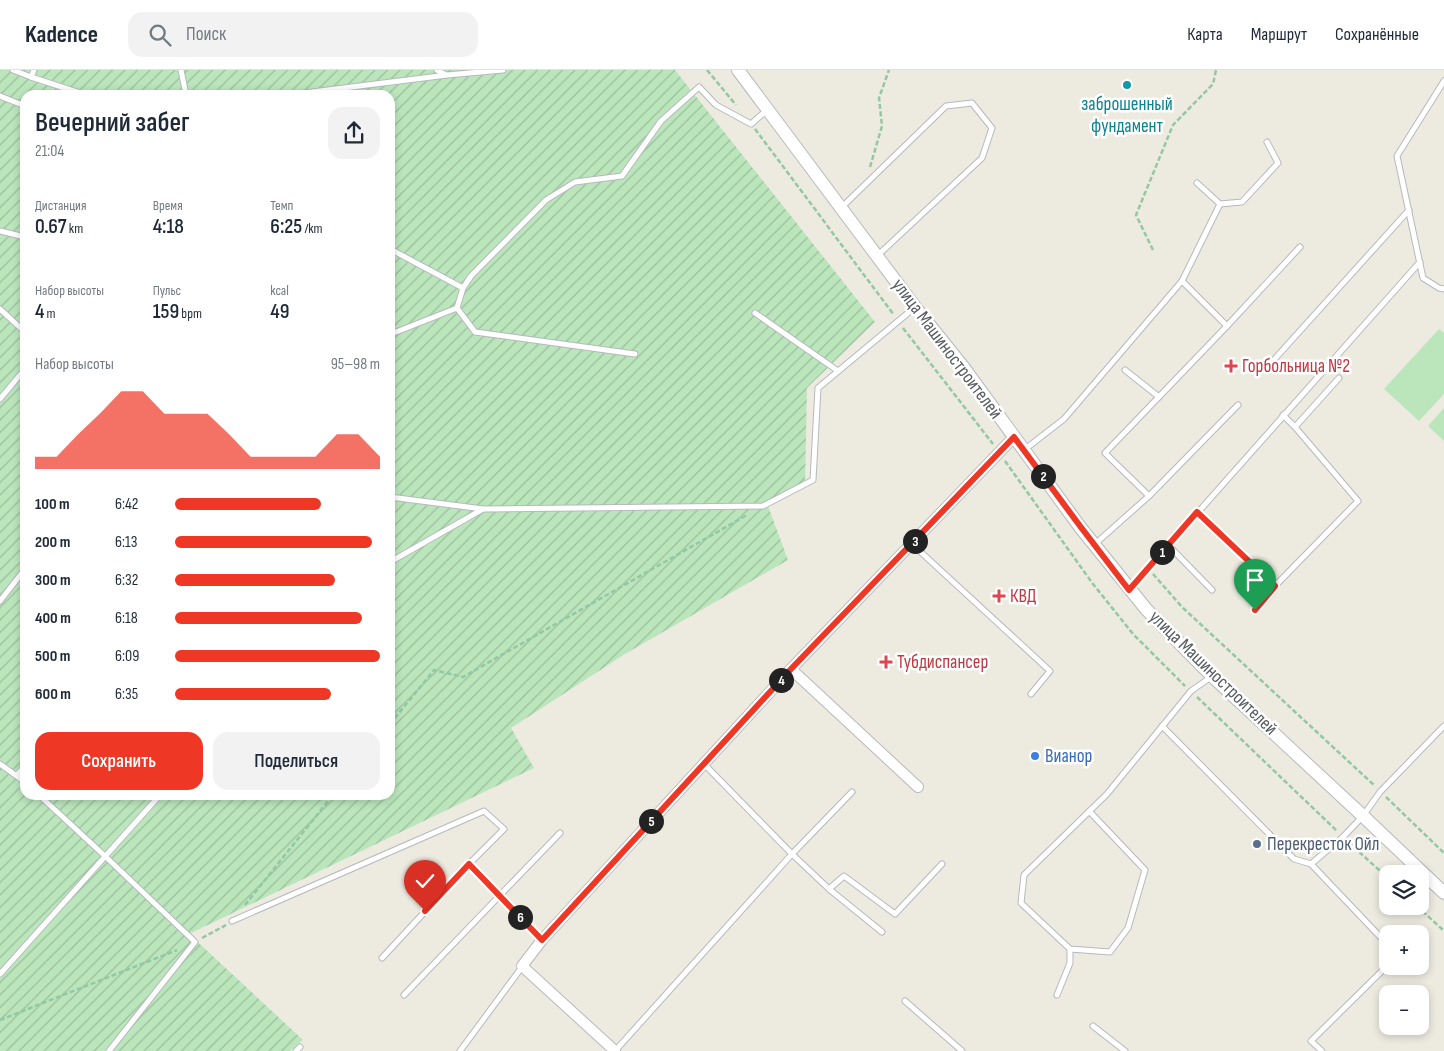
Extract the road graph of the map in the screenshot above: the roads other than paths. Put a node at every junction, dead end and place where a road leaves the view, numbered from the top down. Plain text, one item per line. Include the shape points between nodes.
1 (14, 70) edge
2 (34, 70) edge
3 (181, 70) edge
4 (437, 70) edge
5 (503, 70) edge
6 (738, 70) edge
7 (447, 75) junction
8 (31, 76) junction
9 (1444, 81) edge
10 (72, 90) edge
11 (185, 90) edge
12 (328, 90) edge
13 (0, 96) edge
14 (20, 104) edge
15 (768, 110) junction
16 (1267, 142) dead end
17 (1197, 183) dead end
18 (1220, 204) junction
19 (842, 208) junction
20 (1409, 210) junction
21 (0, 231) edge
22 (20, 236) edge
23 (1300, 248) dead end
24 (395, 252) edge
25 (877, 256) junction
26 (1420, 262) junction
27 (1182, 281) junction
28 (463, 288) junction
29 (1444, 288) edge
30 (915, 307) junction
31 (457, 308) junction
32 (0, 309) edge
33 (754, 313) dead end
34 (1227, 326) junction
35 (20, 327) edge
36 (395, 332) edge
37 (635, 354) dead end
38 (1271, 363) dead end
39 (838, 370) junction
40 (1125, 370) dead end
41 (20, 374) edge
42 (1339, 378) dead end
43 (1159, 397) junction
44 (0, 399) edge
45 (1238, 405) dead end
46 (1283, 416) junction
47 (1295, 427) junction
48 (1014, 437) junction
49 (1024, 450) junction
50 (1149, 496) junction
51 (395, 498) edge
52 (484, 509) junction
53 (1197, 512) junction
54 (912, 544) junction
55 (1094, 544) junction
56 (1168, 545) junction
57 (395, 559) edge
58 (20, 575) edge
59 (1275, 586) junction
60 (1129, 590) junction
61 (1212, 590) dead end
62 (0, 600) edge
63 (1255, 610) dead end
64 (791, 669) junction
65 (1212, 676) junction
66 (1031, 694) dead end
67 (1162, 726) junction
68 (1444, 726) edge
69 (704, 764) junction
70 (1, 767) edge
71 (20, 772) edge
72 (17, 775) junction
73 (20, 778) edge
74 (918, 787) dead end
75 (852, 792) dead end
76 (44, 800) edge
77 (156, 800) edge
78 (1089, 811) junction
79 (1363, 816) junction
80 (560, 832) dead end
81 (792, 854) junction
82 (106, 856) junction
83 (469, 864) junction
84 (942, 864) dead end
85 (1311, 864) junction
86 (829, 889) junction
87 (1444, 893) edge
88 (499, 896) junction
89 (232, 921) dead end
90 (882, 932) dead end
91 (1379, 936) edge
92 (542, 940) junction
93 (1070, 949) junction
94 (382, 958) dead end
95 (522, 966) junction
96 (0, 974) edge
97 (1379, 974) edge
98 (404, 995) dead end
99 (1057, 995) dead end
100 (905, 1001) dead end
101 (1093, 1026) dead end
102 (109, 1051) edge
103 (460, 1051) edge
104 (615, 1051) edge
105 (962, 1051) edge
106 (1125, 1051) edge
107 (1322, 1051) edge

1 - 8 lane
2 - 8 lane
3 - 11 lane
4 - 7 lane
5 - 7 lane
6 - 15 street, улица Машиностроителей
7 - 12 lane
8 - 10 lane
9 - 20 lane via 1397,156
13 - 14 lane
15 - 19 street, улица Машиностроителей
15 - 28 lane via 751,124 716,105 699,87 661,121 622,176 575,182 546,200
16 - 18 lane via 1278,163 1242,202
17 - 18 lane
18 - 27 lane
19 - 25 street, улица Машиностроителей
19 - 25 lane via 946,106 972,103 992,128 982,158
20 - 26 lane
20 - 38 lane
21 - 22 lane
23 - 34 lane
24 - 28 lane
25 - 30 street, улица Машиностроителей
26 - 29 lane via 1423,278
26 - 46 lane
27 - 34 lane
27 - 49 lane via 1064,419
28 - 31 lane
30 - 39 lane
30 - 48 street, улица Машиностроителей
31 - 36 lane
31 - 37 lane via 475,332
32 - 35 lane
33 - 39 lane
34 - 43 lane
39 - 52 lane via 818,388 813,480 763,506
40 - 43 lane
41 - 44 lane
42 - 47 lane
43 - 50 lane via 1105,453
45 - 50 lane
46 - 47 lane
46 - 53 lane
47 - 59 lane via 1358,502
48 - 49 street, улица Машиностроителей
48 - 54 street
49 - 55 street, улица Машиностроителей
50 - 55 lane
51 - 52 lane
52 - 57 lane
53 - 56 lane
53 - 59 lane
54 - 64 street
54 - 66 lane via 1050,671
55 - 60 street, улица Машиностроителей
56 - 60 lane
56 - 61 lane
58 - 62 lane
59 - 63 lane
60 - 65 street, улица Машиностроителей
64 - 69 street
64 - 74 street
65 - 67 lane via 1191,691
65 - 79 street, улица Машиностроителей
67 - 78 lane via 1107,794
67 - 85 lane via 1294,859
68 - 79 lane via 1380,792
69 - 81 lane
69 - 92 street
70 - 72 lane
71 - 72 lane
72 - 73 lane
75 - 81 lane
76 - 82 lane
77 - 82 lane
78 - 93 lane via 1024,875 1021,903
78 - 93 lane via 1145,870 1128,928 1110,952
79 - 85 lane
79 - 87 street, улица Машиностроителей
80 - 88 lane
81 - 86 lane
81 - 104 lane
82 - 96 lane
82 - 102 lane via 195,942
83 - 88 lane
83 - 89 lane via 504,829 484,812
83 - 94 lane
84 - 86 lane via 895,914 844,876
85 - 91 lane
86 - 90 lane
88 - 92 lane
88 - 98 lane
92 - 95 street
93 - 99 lane via 1070,963
95 - 103 lane
95 - 104 street
97 - 107 lane via 1311,1041
100 - 105 lane
101 - 106 lane

